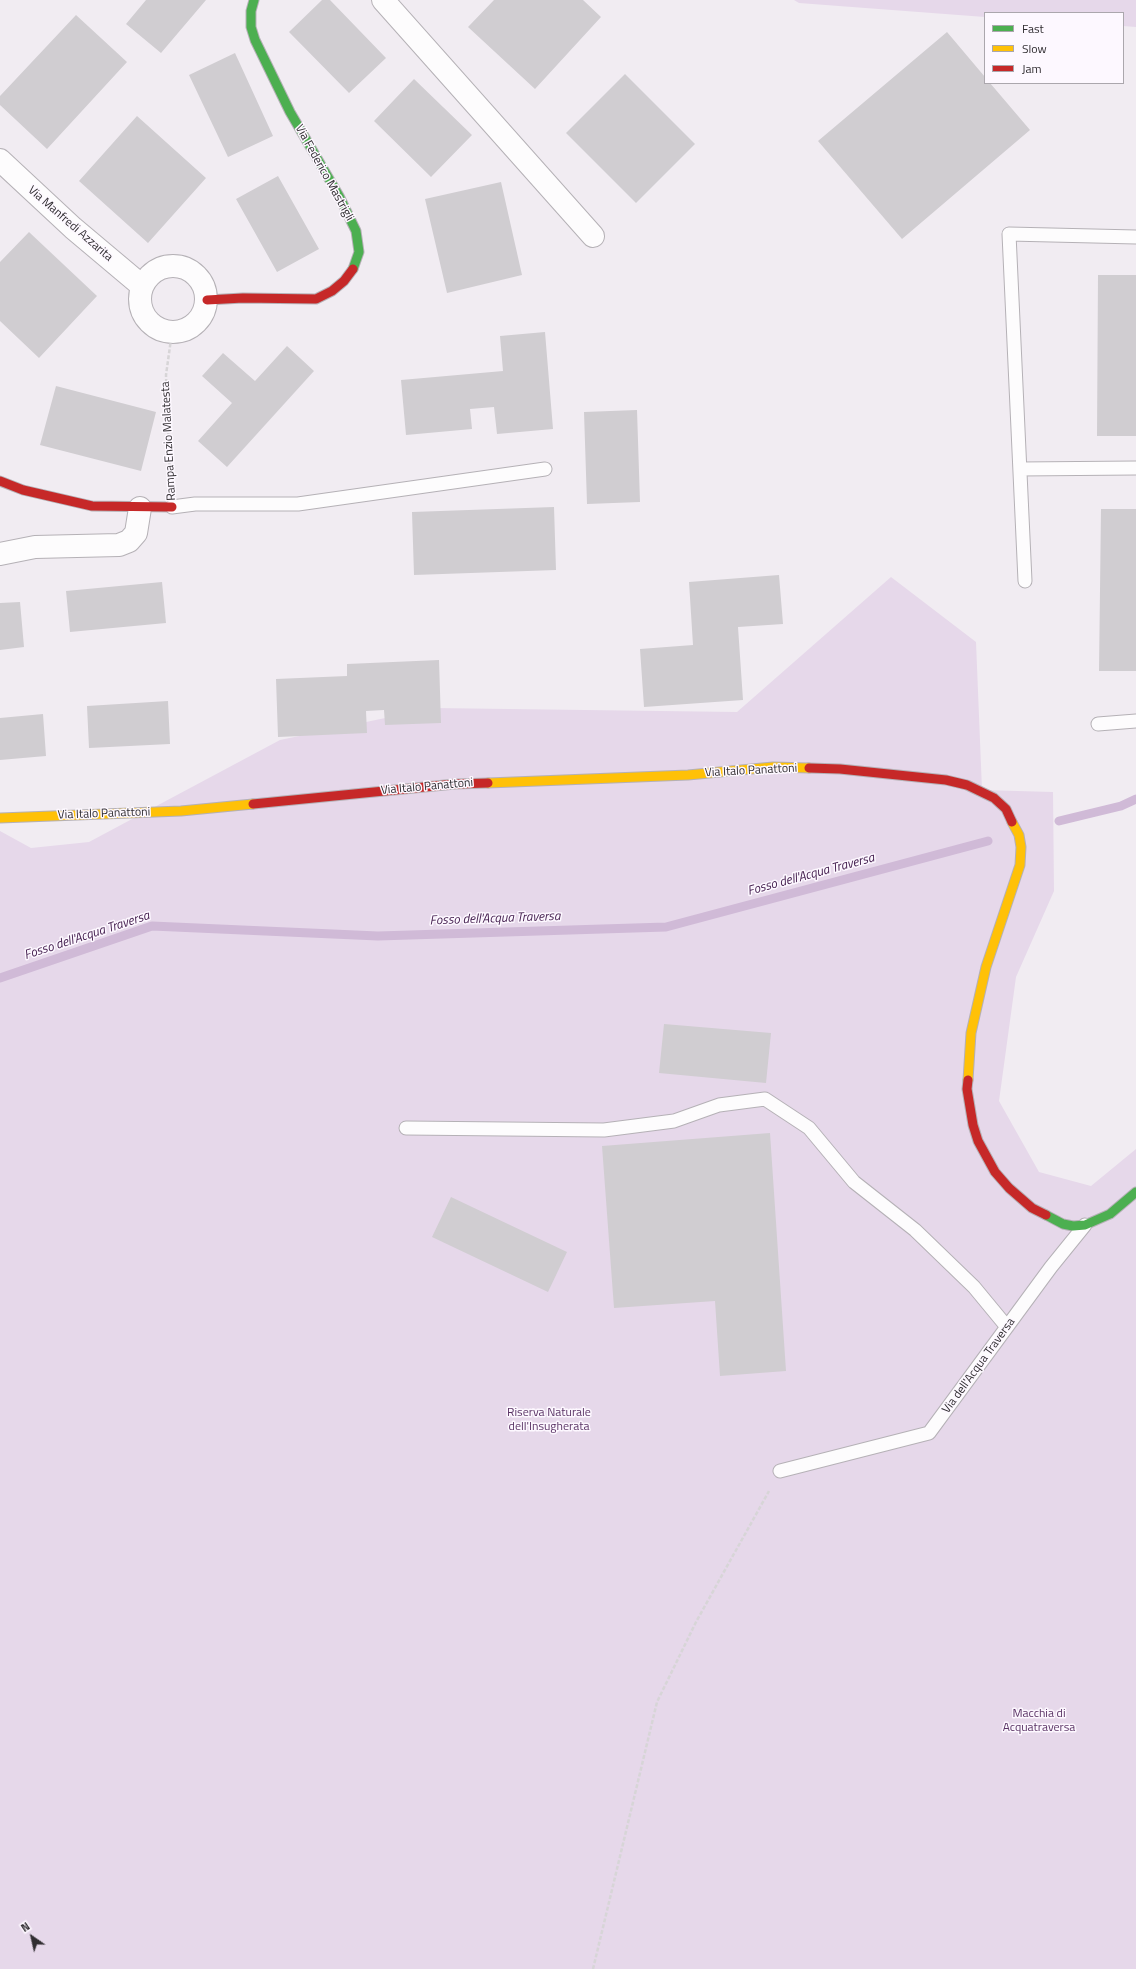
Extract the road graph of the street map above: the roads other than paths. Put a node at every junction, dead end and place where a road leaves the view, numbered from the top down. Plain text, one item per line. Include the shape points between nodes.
1 (254, 0) edge
2 (383, 0) edge
3 (0, 160) edge
4 (593, 236) dead end
5 (1136, 237) edge
6 (142, 286) junction
7 (207, 300) junction
8 (1136, 468) edge
9 (545, 469) dead end
10 (1020, 469) junction
11 (0, 481) edge
12 (172, 507) joint
13 (140, 508) junction
14 (0, 554) edge
15 (1025, 581) dead end
16 (1136, 722) edge
17 (1098, 724) dead end
18 (0, 818) edge
19 (406, 1128) dead end
20 (1136, 1192) edge
21 (1084, 1225) junction
22 (1007, 1327) junction
23 (780, 1471) road end

1 - 7 street, Via Federico Mastrigli via 251,27 255,40 290,112 340,196 356,231 359,252 354,268 344,281 316,299
2 - 4 street
3 - 6 street, Via Manfredi Azzarita via 73,228
5 - 10 lane via 1009,234
6 - 7 street via 155,270 165,266 186,267 202,280
6 - 7 street via 141,307 145,317 161,330 182,331 196,323 205,310
8 - 10 lane
9 - 12 lane via 298,504 195,504
10 - 15 lane
11 - 13 street via 23,490 92,506
12 - 13 street
13 - 14 street via 136,533 118,545 35,547
16 - 17 lane
18 - 21 street, Via Italo Panattoni via 181,811 456,784 688,775 773,767 840,769 946,780 967,785 1000,803 1010,816 1019,835 1021,847 1020,865 994,941 974,1013 967,1070 972,1119 986,1157 1009,1188 1032,1208 1053,1220 1073,1226
19 - 22 lane via 604,1130 674,1121 719,1105 765,1099 809,1128 854,1182 915,1230 974,1287
20 - 21 street, Via dell'Acqua Traversa via 1110,1214
21 - 22 lane, Via dell'Acqua Traversa
22 - 23 lane, Via dell'Acqua Traversa via 929,1433

